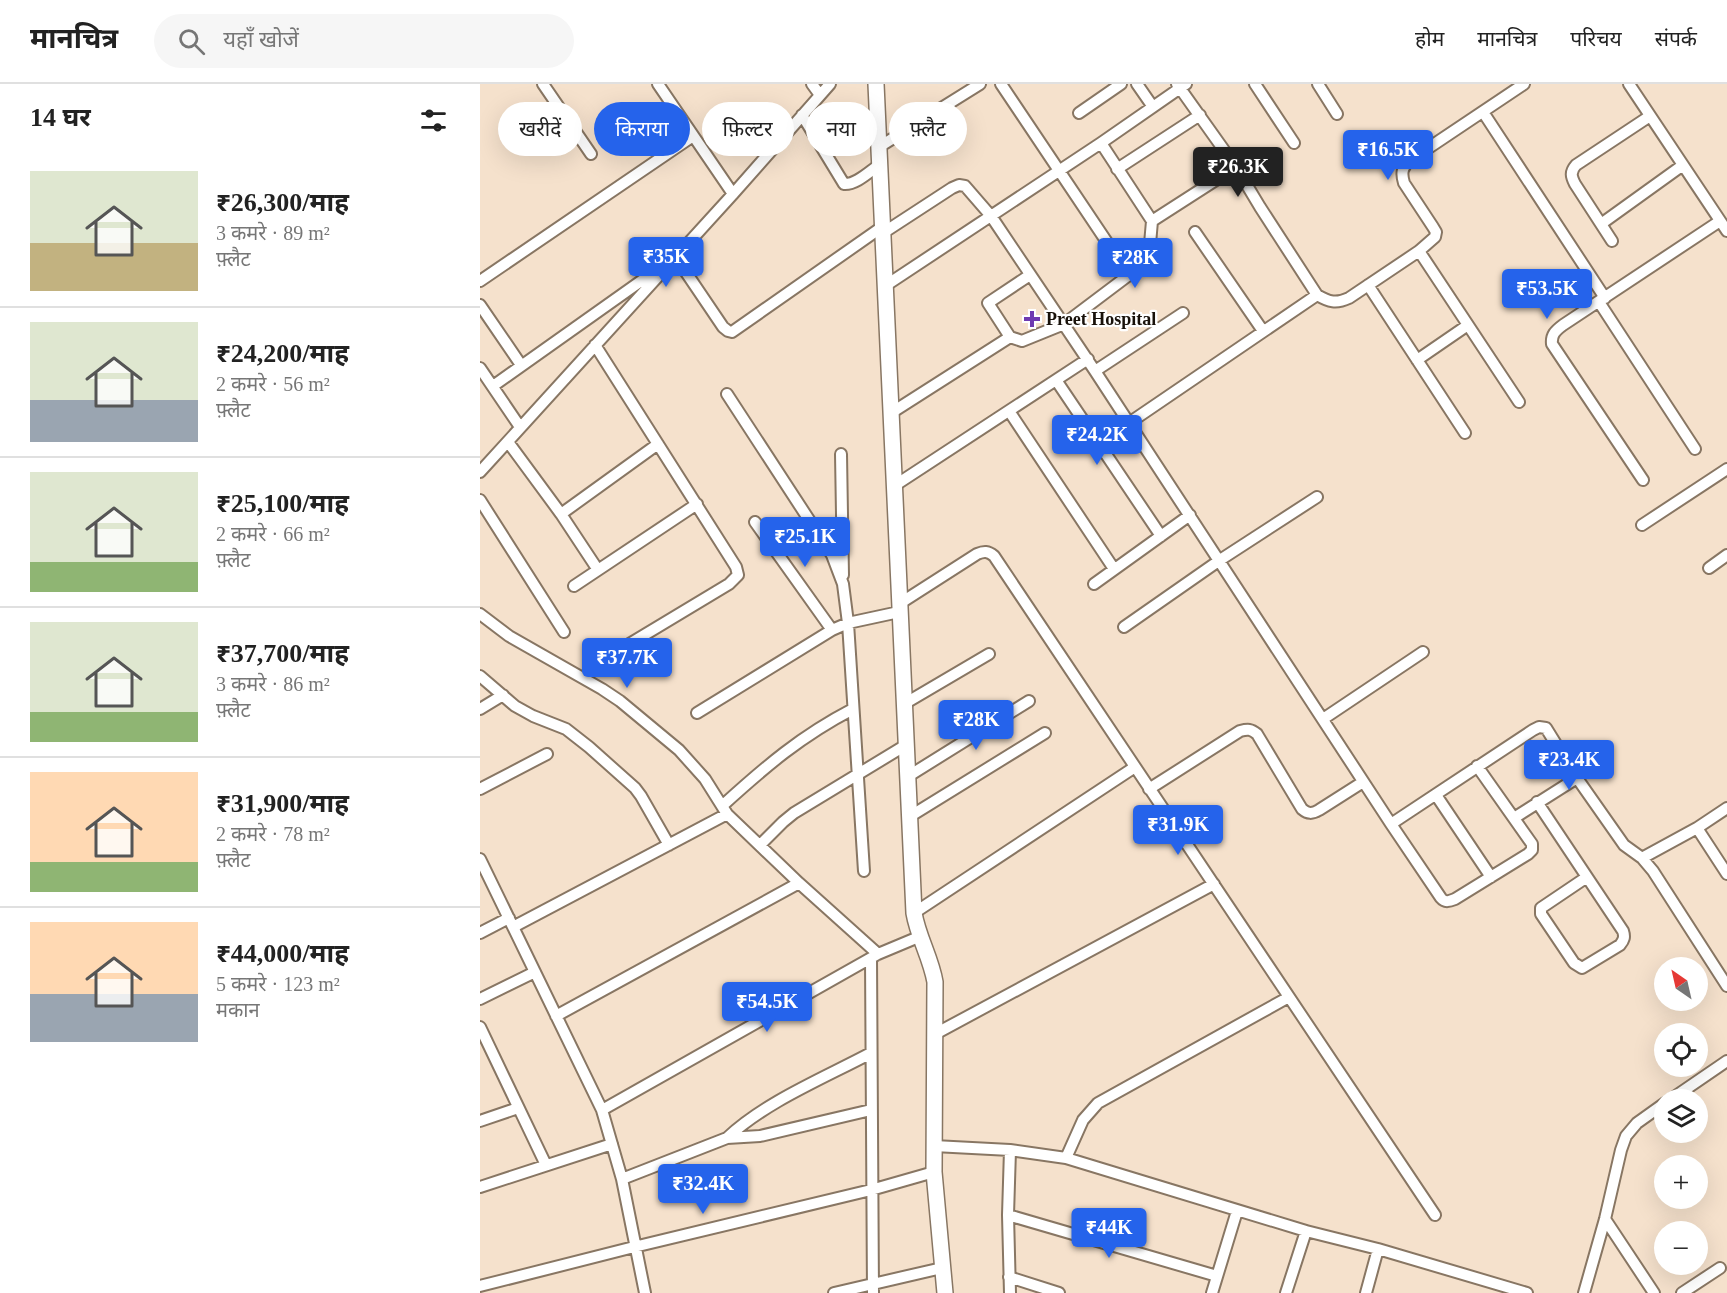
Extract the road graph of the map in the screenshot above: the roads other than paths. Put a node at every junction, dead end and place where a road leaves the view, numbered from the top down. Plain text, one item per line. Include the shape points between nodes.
1 (543, 84) edge
2 (658, 84) edge
3 (812, 84) edge
4 (830, 84) edge
5 (876, 84) edge
6 (980, 84) edge
7 (1001, 84) edge
8 (1121, 84) edge
9 (1137, 84) edge
10 (1255, 84) edge
11 (1318, 84) edge
12 (1524, 84) edge
13 (1629, 84) edge
14 (1181, 85) edge
15 (820, 95) junction
16 (1153, 107) junction
17 (1483, 112) junction
18 (1079, 113) dead end
19 (1337, 114) dead end
20 (802, 115) junction
21 (1200, 115) junction
22 (1650, 116) junction
23 (693, 136) junction
24 (1294, 143) dead end
25 (1101, 144) junction
26 (879, 147) junction
27 (591, 154) dead end
28 (879, 165) junction
29 (1683, 165) junction
30 (1236, 167) junction
31 (1117, 169) junction
32 (1059, 171) junction
33 (733, 194) junction
34 (991, 216) junction
35 (1152, 221) junction
36 (1720, 221) junction
37 (1601, 224) junction
38 (882, 230) junction
39 (1727, 231) edge
40 (1195, 232) dead end
41 (1612, 241) dead end
42 (1419, 250) junction
43 (675, 256) junction
44 (1030, 274) junction
45 (1129, 275) junction
46 (482, 276) edge
47 (1368, 285) junction
48 (885, 286) junction
49 (1317, 295) junction
50 (1602, 300) junction
51 (480, 305) edge
52 (1183, 313) dead end
53 (1064, 324) junction
54 (1468, 325) junction
55 (1263, 331) junction
56 (1010, 337) junction
57 (595, 345) junction
58 (1088, 359) junction
59 (1417, 360) junction
60 (521, 365) junction
61 (480, 368) edge
62 (1095, 370) junction
63 (1056, 380) junction
64 (493, 386) junction
65 (727, 394) dead end
66 (1519, 402) dead end
67 (1009, 411) junction
68 (891, 413) junction
69 (1129, 423) junction
70 (520, 428) junction
71 (1465, 433) dead end
72 (508, 442) junction
73 (658, 444) junction
74 (1695, 449) dead end
75 (841, 454) dead end
76 (1727, 469) edge
77 (481, 470) edge
78 (1643, 480) dead end
79 (894, 486) junction
80 (1317, 497) dead end
81 (480, 500) edge
82 (696, 504) junction
83 (561, 514) junction
84 (1190, 515) junction
85 (755, 522) dead end
86 (1642, 525) dead end
87 (1161, 536) junction
88 (1727, 555) edge
89 (1220, 560) junction
90 (1709, 568) dead end
91 (1114, 569) junction
92 (598, 570) junction
93 (843, 584) junction
94 (1094, 584) dead end
95 (574, 586) dead end
96 (899, 608) junction
97 (480, 614) edge
98 (848, 623) junction
99 (1124, 627) dead end
100 (832, 630) junction
101 (564, 632) dead end
102 (616, 652) dead end
103 (1423, 652) dead end
104 (989, 654) dead end
105 (480, 676) edge
106 (502, 695) junction
107 (1029, 701) dead end
108 (904, 704) junction
109 (480, 709) edge
110 (854, 709) junction
111 (697, 713) dead end
112 (1323, 718) junction
113 (1045, 734) dead end
114 (906, 745) junction
115 (547, 754) dead end
116 (1477, 766) junction
117 (1135, 767) junction
118 (858, 774) junction
119 (907, 777) junction
120 (1577, 778) junction
121 (1363, 782) junction
122 (480, 789) edge
123 (1149, 789) junction
124 (1436, 795) junction
125 (1537, 802) junction
126 (1727, 808) edge
127 (725, 810) junction
128 (909, 817) junction
129 (1514, 818) junction
130 (1391, 824) junction
131 (1697, 828) junction
132 (669, 845) junction
133 (760, 846) junction
134 (1642, 858) junction
135 (480, 859) edge
136 (864, 871) dead end
137 (1727, 874) edge
138 (1491, 877) junction
139 (1587, 877) junction
140 (799, 884) junction
141 (1214, 884) junction
142 (914, 913) junction
143 (511, 923) junction
144 (480, 933) edge
145 (921, 936) junction
146 (874, 956) junction
147 (535, 972) junction
148 (1727, 986) edge
149 (1289, 997) junction
150 (480, 999) edge
151 (556, 1016) junction
152 (480, 1028) edge
153 (935, 1034) junction
154 (871, 1053) junction
155 (1727, 1061) edge
156 (1686, 1089) edge
157 (518, 1108) junction
158 (602, 1110) junction
159 (871, 1110) junction
160 (1654, 1111) edge
161 (480, 1121) edge
162 (727, 1138) junction
163 (612, 1144) junction
164 (934, 1146) junction
165 (1010, 1150) junction
166 (1066, 1158) junction
167 (546, 1164) junction
168 (934, 1172) junction
169 (622, 1179) junction
170 (480, 1187) edge
171 (871, 1190) junction
172 (1237, 1211) junction
173 (1008, 1215) junction
174 (1435, 1215) dead end
175 (1605, 1219) junction
176 (1306, 1232) junction
177 (634, 1247) junction
178 (1378, 1250) junction
179 (942, 1268) junction
180 (1720, 1268) dead end
181 (1217, 1276) junction
182 (1009, 1277) junction
183 (480, 1286) edge
184 (872, 1289) edge
185 (645, 1293) edge
186 (834, 1293) edge
187 (945, 1293) edge
188 (1010, 1293) edge
189 (1059, 1293) edge
190 (1212, 1293) edge
191 (1286, 1293) edge
192 (1366, 1293) edge
193 (1527, 1293) edge
194 (1584, 1293) edge
195 (1654, 1293) edge
196 (1682, 1293) edge

1 - 27 street
2 - 23 street
3 - 15 street
4 - 15 street
5 - 26 street
6 - 26 street
7 - 32 street
8 - 18 street
9 - 16 street
10 - 24 street
11 - 19 street
12 - 17 street
13 - 22 street
14 - 16 street
14 - 21 street
15 - 20 street
16 - 25 street
17 - 42 street via 1403,168 1404,183 1436,232
17 - 50 street
20 - 28 street via 844,184 849,185
20 - 33 street
21 - 30 street
21 - 31 street
22 - 29 street
22 - 37 street via 1572,170 1575,184
23 - 33 street
23 - 46 street
25 - 31 street
25 - 32 street
26 - 28 street
28 - 38 street
29 - 36 street
29 - 37 street
30 - 35 street
30 - 49 street
31 - 35 street
32 - 34 street
32 - 45 street
33 - 43 street
34 - 38 street via 959,185
34 - 44 street
34 - 48 street
35 - 45 street via 1147,254
36 - 39 street
36 - 50 street
37 - 41 street
38 - 43 street via 732,332 723,327
38 - 48 street
40 - 55 street
42 - 47 street
42 - 54 street
43 - 57 street
43 - 60 street
44 - 53 street
44 - 56 street via 988,303
45 - 53 street
47 - 49 street via 1341,302
47 - 59 street
48 - 68 street
49 - 55 street
50 - 74 street
50 - 78 street via 1556,331 1552,344
51 - 60 street
52 - 62 street
53 - 56 street via 1022,341
53 - 58 street
54 - 59 street
54 - 66 street
55 - 69 street
56 - 68 street
57 - 70 street
57 - 73 street
58 - 62 street
58 - 63 street
59 - 71 street
60 - 64 street
61 - 64 street
62 - 69 street
63 - 67 street
63 - 87 street
64 - 70 street
65 - 93 street via 832,555
67 - 79 street
67 - 91 street
68 - 79 street
69 - 84 street
70 - 72 street
72 - 77 street
72 - 83 street
73 - 82 street
73 - 83 street
75 - 93 street
76 - 86 street
79 - 96 street
80 - 89 street
81 - 101 street
82 - 92 street
82 - 102 street via 738,574 729,584
83 - 92 street
84 - 87 street
84 - 89 street
85 - 100 street
87 - 91 street
88 - 90 street
89 - 99 street
89 - 112 street
91 - 94 street
92 - 95 street
93 - 98 street
96 - 98 street
96 - 108 street
96 - 117 street via 977,554 989,552
97 - 127 street via 620,702 689,760
98 - 100 street
98 - 110 street
100 - 111 street
103 - 112 street
104 - 108 street
105 - 106 street
106 - 109 street
106 - 132 street via 524,711 566,729 635,788
107 - 119 street
108 - 114 street
110 - 118 street
110 - 127 street via 825,724 765,767
112 - 121 street
113 - 128 street
114 - 118 street
114 - 119 street
115 - 122 street
116 - 120 street via 1539,727 1546,728
116 - 124 street
116 - 129 street
117 - 123 street
117 - 142 street
118 - 133 street via 794,813
118 - 136 street
119 - 128 street
120 - 125 street
120 - 134 street via 1624,845
121 - 123 street via 1319,810 1307,813 1257,734 1247,729
121 - 130 street
123 - 141 street
124 - 130 street
124 - 138 street
125 - 129 street
125 - 139 street
126 - 131 street
127 - 132 street
127 - 133 street
128 - 142 street
129 - 138 street via 1532,850
130 - 138 street via 1443,900 1455,899
131 - 134 street
131 - 137 street
132 - 143 street
133 - 140 street
134 - 148 street
135 - 143 street
139 - 139 street via 1625,937 1620,945 1582,968 1574,963 1541,914 1541,908
140 - 146 street
140 - 151 street
141 - 149 street
141 - 153 street
142 - 145 street
143 - 144 street
143 - 147 street
145 - 146 street
145 - 153 street via 933,967
146 - 154 street
146 - 158 street
147 - 150 street
147 - 151 street
149 - 166 street via 1098,1103 1083,1120
149 - 174 street
151 - 158 street
152 - 157 street
153 - 164 street
154 - 159 street
154 - 162 street via 770,1106
155 - 156 street
157 - 161 street
157 - 167 street
158 - 163 street
159 - 162 street via 760,1136
159 - 171 street
160 - 175 street via 1626,1136
162 - 169 street
163 - 167 street
163 - 169 street
164 - 165 street
164 - 168 street
165 - 166 street
165 - 173 street
166 - 172 street
167 - 170 street
168 - 171 street
168 - 179 street
169 - 177 street
171 - 177 street
171 - 184 street
172 - 176 street
172 - 181 street
173 - 181 street
173 - 182 street
175 - 194 street
175 - 195 street
176 - 178 street
176 - 191 street
177 - 183 street
177 - 185 street
178 - 192 street
178 - 193 street
179 - 184 street
179 - 187 street
180 - 196 street
181 - 190 street
182 - 188 street
182 - 189 street
184 - 186 street

